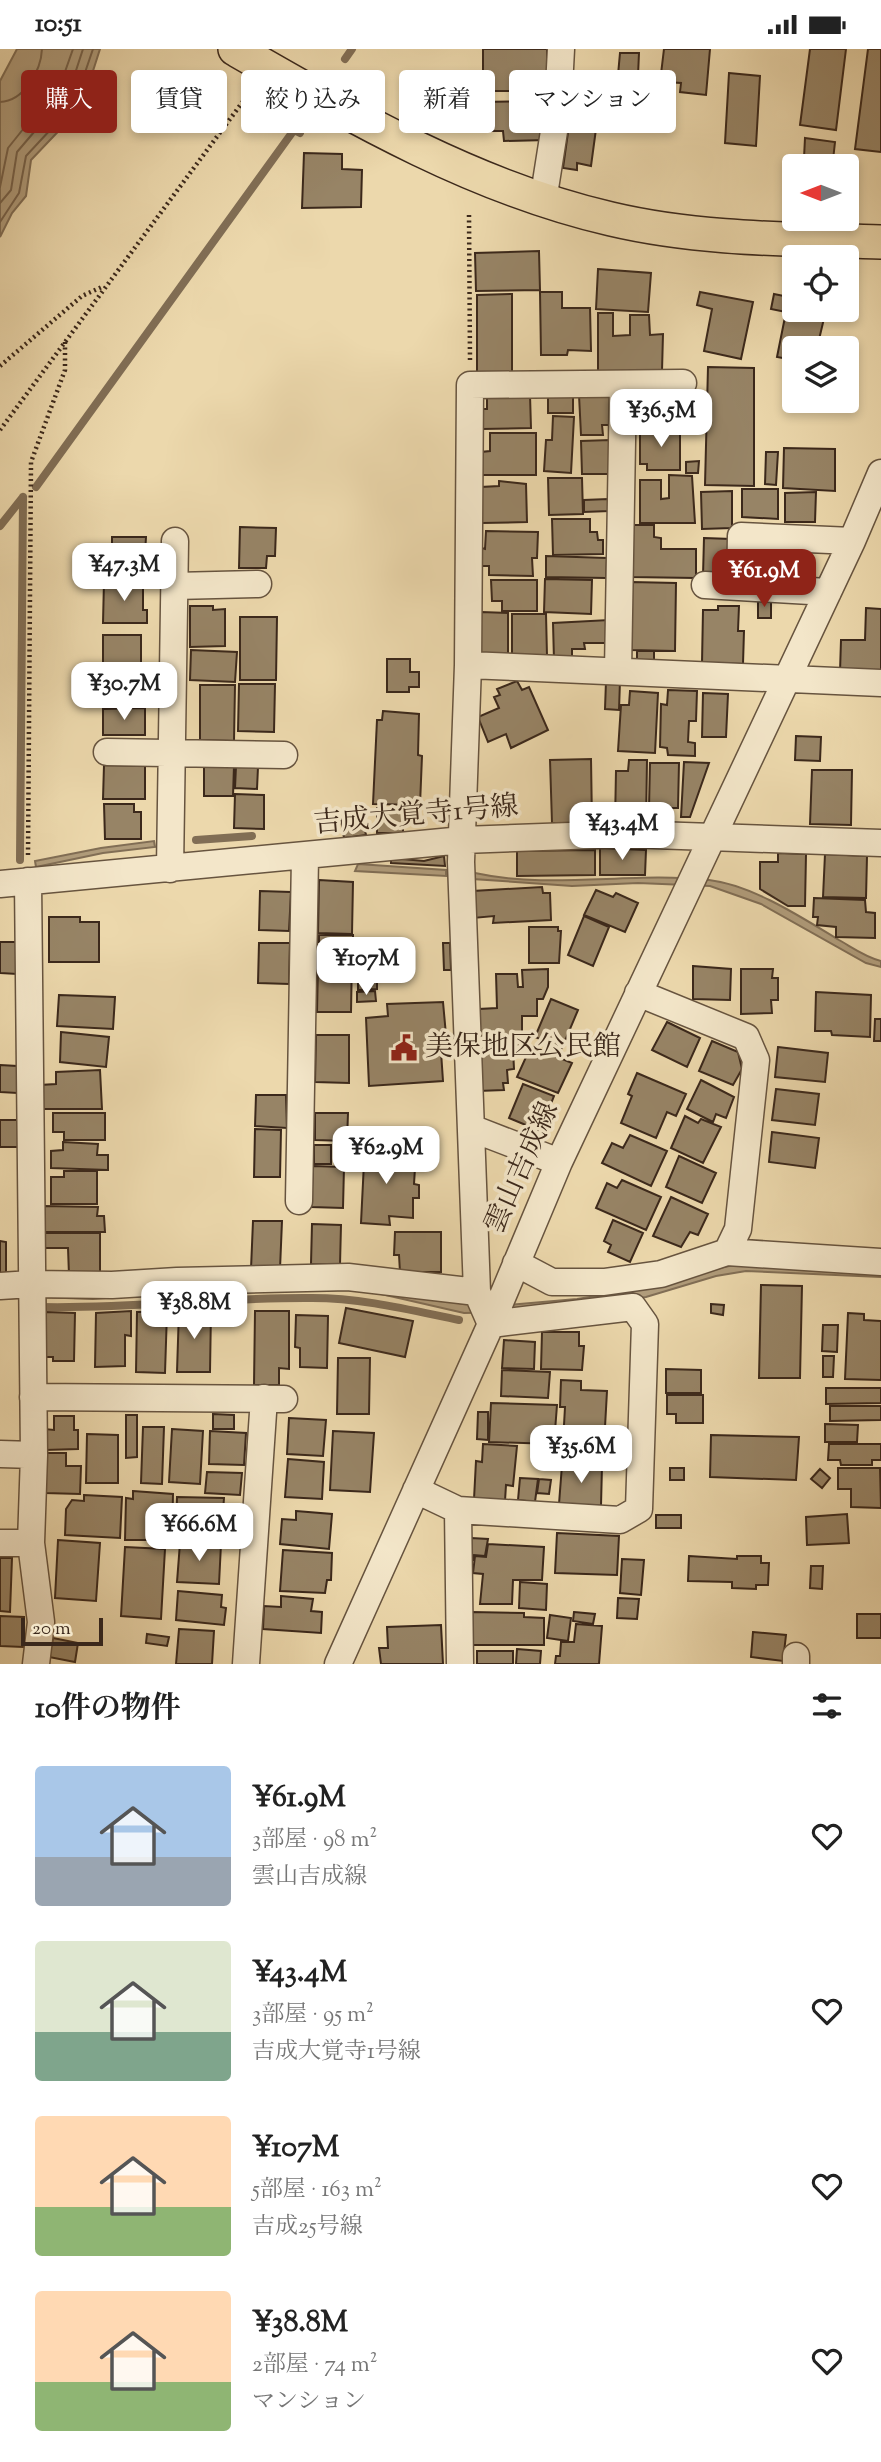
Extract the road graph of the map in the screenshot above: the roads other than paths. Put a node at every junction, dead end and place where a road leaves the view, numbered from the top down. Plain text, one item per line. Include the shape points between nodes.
1 (561, 49) edge
2 (252, 59) edge
3 (543, 201) junction
4 (881, 242) edge
5 (683, 383) dead end
6 (623, 384) junction
7 (878, 489) edge
8 (175, 541) dead end
9 (852, 541) junction
10 (258, 584) dead end
11 (705, 585) dead end
12 (174, 586) junction
13 (740, 587) junction
14 (828, 592) junction
15 (468, 665) junction
16 (618, 671) junction
17 (787, 678) junction
18 (881, 683) edge
19 (107, 752) dead end
20 (172, 753) junction
21 (284, 755) dead end
22 (711, 836) junction
23 (463, 840) junction
24 (881, 843) edge
25 (305, 857) junction
26 (170, 869) junction
27 (28, 881) junction
28 (0, 884) edge
29 (638, 993) junction
30 (471, 1128) junction
31 (559, 1162) junction
32 (299, 1201) dead end
33 (727, 1252) junction
34 (881, 1262) edge
35 (516, 1263) junction
36 (31, 1284) junction
37 (0, 1286) edge
38 (477, 1292) junction
39 (491, 1324) junction
40 (33, 1397) junction
41 (0, 1454) edge
42 (34, 1455) junction
43 (416, 1490) junction
44 (457, 1510) junction
45 (0, 1543) edge
46 (31, 1543) junction
47 (36, 1664) edge
48 (246, 1664) edge
49 (338, 1664) edge
50 (460, 1664) edge

1 - 3 street via 558,106
2 - 3 main road via 412,147
3 - 4 main road via 613,220 723,237
5 - 6 street
6 - 15 street via 470,385
6 - 16 street
7 - 9 street, 雲山吉成線
8 - 12 street
9 - 13 street via 741,536
9 - 14 street, 雲山吉成線
10 - 12 street
11 - 13 street
12 - 20 street
13 - 14 street
14 - 17 street, 雲山吉成線
15 - 16 street
15 - 23 street
16 - 17 street
17 - 18 street
17 - 22 street, 雲山吉成線
19 - 20 street
20 - 21 street
20 - 26 street
22 - 23 street, 吉成大覚寺1号線
22 - 24 street, 吉成大覚寺1号線
22 - 29 street, 雲山吉成線
23 - 25 street, 吉成大覚寺1号線
23 - 30 street
25 - 26 street, 吉成大覚寺1号線
25 - 32 street
26 - 27 street, 吉成大覚寺1号線
27 - 28 street, 吉成大覚寺1号線
27 - 36 street
29 - 31 street, 雲山吉成線
29 - 33 street via 746,1037 756,1060 738,1229
30 - 31 street
30 - 38 street
31 - 35 street, 雲山吉成線
33 - 34 street
33 - 35 street via 662,1274 604,1283 552,1283
35 - 39 street, 雲山吉成線
36 - 37 street
36 - 38 street via 102,1286 348,1277
36 - 40 street
38 - 39 street
39 - 43 street, 雲山吉成線
39 - 44 street via 633,1307 645,1324 639,1509 620,1520
40 - 42 street
40 - 48 street via 274,1399
41 - 42 street
42 - 46 street
43 - 44 street
43 - 49 street, 雲山吉成線
44 - 50 street
45 - 46 street
46 - 47 street via 41,1622

